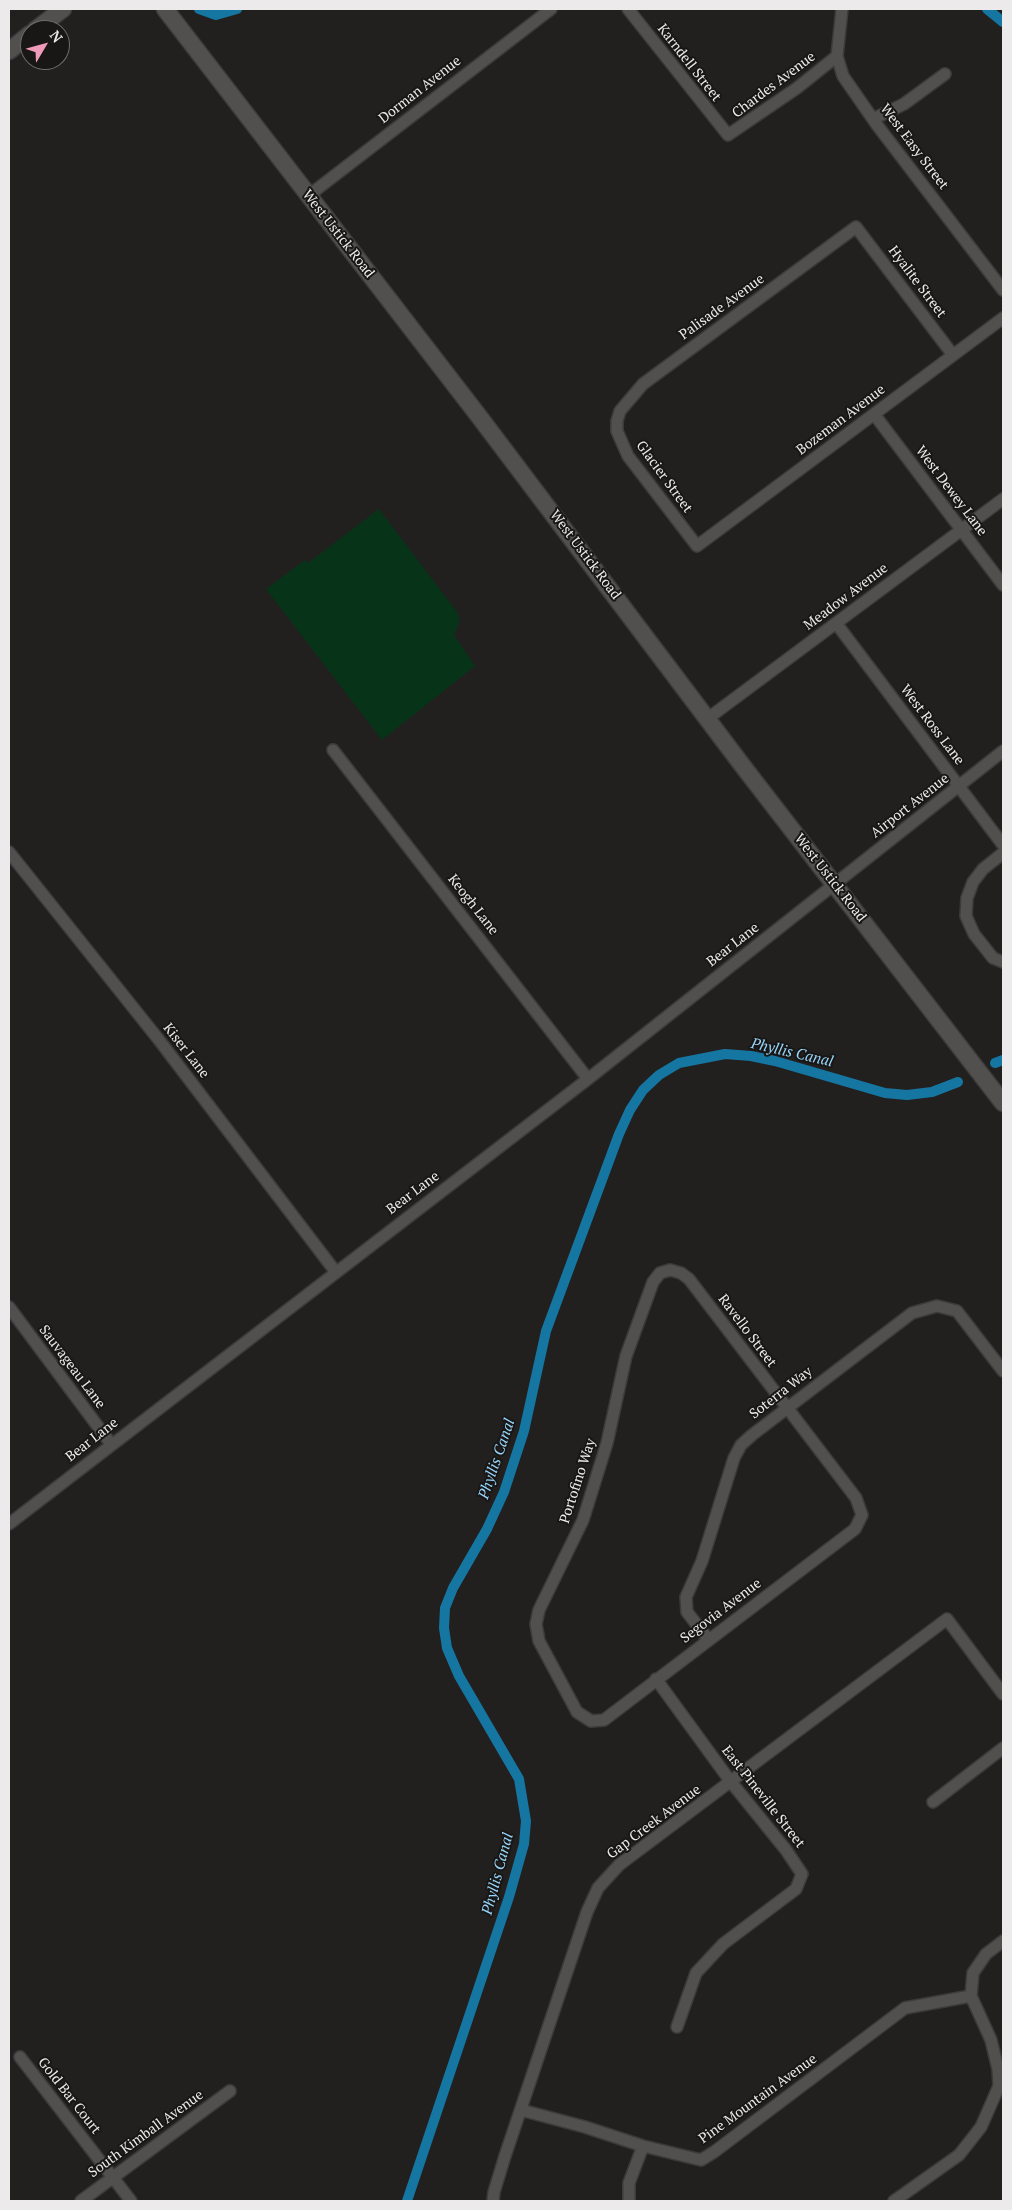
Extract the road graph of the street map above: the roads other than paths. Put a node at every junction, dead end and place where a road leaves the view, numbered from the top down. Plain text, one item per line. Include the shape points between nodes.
1 (63, 9) edge
2 (164, 9) edge
3 (551, 9) edge
4 (628, 9) edge
5 (842, 9) edge
6 (48, 20) edge
7 (20, 42) edge
8 (9, 50) edge
9 (837, 56) junction
10 (945, 74) dead end
11 (873, 119) junction
12 (728, 135) joint
13 (308, 196) junction
14 (856, 227) joint
15 (1003, 290) edge
16 (1003, 318) edge
17 (953, 355) junction
18 (874, 414) junction
19 (617, 421) joint
20 (1003, 499) edge
21 (961, 530) junction
22 (697, 546) joint
23 (1003, 586) edge
24 (836, 623) junction
25 (707, 719) junction
26 (334, 750) dead end
27 (1003, 751) edge
28 (959, 786) junction
29 (1003, 845) edge
30 (9, 852) edge
31 (1003, 853) edge
32 (835, 884) junction
33 (1003, 962) edge
34 (588, 1079) junction
35 (1003, 1103) edge
36 (670, 1270) joint
37 (336, 1271) junction
38 (9, 1307) edge
39 (1003, 1371) edge
40 (786, 1408) junction
41 (111, 1444) junction
42 (862, 1515) joint
43 (9, 1524) edge
44 (708, 1639) junction
45 (656, 1679) junction
46 (1003, 1694) edge
47 (591, 1721) joint
48 (1003, 1748) edge
49 (731, 1782) junction
50 (933, 1802) dead end
51 (1003, 1941) edge
52 (970, 1996) junction
53 (677, 2027) dead end
54 (20, 2057) dead end
55 (1001, 2086) edge
56 (230, 2091) dead end
57 (521, 2110) junction
58 (643, 2146) junction
59 (112, 2176) junction
60 (81, 2201) edge
61 (131, 2201) edge
62 (493, 2201) edge
63 (629, 2201) edge
64 (894, 2201) edge

1 - 6 main road
2 - 13 main road, West Ustick Road
3 - 13 street, Dorman Avenue
4 - 12 street, Karndell Street
5 - 9 street, West Easy Street
7 - 8 main road
9 - 11 street, West Easy Street via 843,76
9 - 12 street, Chardes Avenue
10 - 11 street via 904,104
11 - 15 street, West Easy Street
13 - 25 main road, West Ustick Road
14 - 17 street, Hyalite Street
14 - 19 street, Palisade Avenue via 643,384 625,403
16 - 17 street, Bozeman Avenue
17 - 18 street, Bozeman Avenue
18 - 21 street, West Dewey Lane
18 - 22 street, Bozeman Avenue
19 - 22 street, Glacier Street via 617,431 628,456
20 - 21 street, Meadow Avenue
21 - 23 street, West Dewey Lane
21 - 24 street, Meadow Avenue
24 - 25 street, Meadow Avenue
24 - 28 street, West Ross Lane
25 - 32 main road, West Ustick Road
26 - 34 street, Keogh Lane
27 - 28 street, Airport Avenue
28 - 29 street, West Ross Lane
28 - 32 street, Airport Avenue
30 - 37 street, Kiser Lane via 159,1040
31 - 33 street via 973,882 967,898 966,916 974,934 993,958
32 - 34 street, Bear Lane
32 - 35 main road, West Ustick Road
34 - 37 street, Bear Lane
36 - 40 street, Ravello Street via 681,1272 689,1279
36 - 47 street, Portofino Way via 660,1273 653,1282 626,1356 607,1443 583,1520 539,1610 536,1624 539,1641 577,1712
37 - 41 street, Bear Lane
38 - 41 street, Sauvageau Lane
39 - 40 street, Soterra Way via 957,1311 937,1306 912,1313
40 - 42 street, Ravello Street via 856,1498
40 - 44 street, Soterra Way via 741,1445 734,1458 702,1561 686,1597 687,1612
41 - 43 street, Bear Lane
42 - 44 street, Segovia Avenue via 855,1528
44 - 45 street, Segovia Avenue
45 - 47 street, Segovia Avenue via 604,1720
45 - 49 street, East Pineville Street
46 - 49 street, Gap Creek Avenue via 947,1619
48 - 50 street
49 - 53 street, East Pineville Street via 802,1874 796,1889 723,1944 696,1973
49 - 57 street, Gap Creek Avenue via 619,1865 598,1888 587,1912
51 - 52 street via 986,1954 973,1974
52 - 55 street via 991,2040
52 - 58 street, Pine Mountain Avenue via 905,2008 701,2160
54 - 59 street, Gold Bar Court
55 - 64 street via 981,2127 959,2155
56 - 59 street, South Kimball Avenue
57 - 58 street, Pine Mountain Avenue
57 - 62 street, Gap Creek Avenue
58 - 63 street via 629,2183
59 - 60 street, South Kimball Avenue
59 - 61 street, Gold Bar Court

